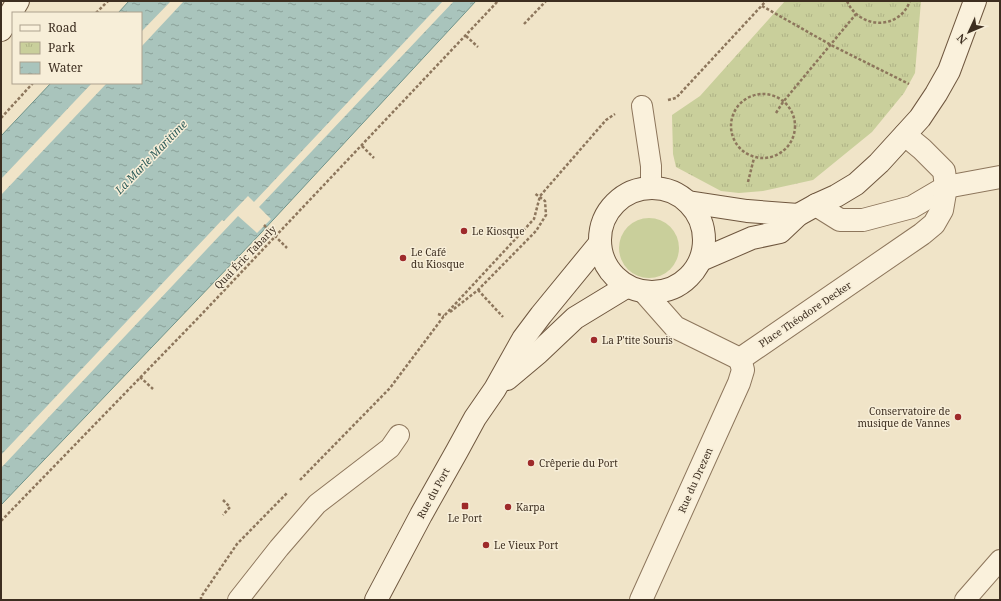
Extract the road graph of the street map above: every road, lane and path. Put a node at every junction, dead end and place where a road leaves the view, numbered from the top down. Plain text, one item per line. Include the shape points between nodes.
1 (18, 1) edge
2 (108, 1) edge
3 (498, 1) edge
4 (546, 1) edge
5 (766, 1) edge
6 (847, 1) edge
7 (910, 1) edge
8 (975, 1) edge
9 (762, 6) junction
10 (97, 12) edge
11 (856, 14) junction
12 (524, 24) dead end
13 (1, 30) edge
14 (466, 36) junction
15 (831, 45) junction
16 (478, 47) dead end
17 (32, 84) edge
18 (936, 94) junction
19 (783, 102) junction
20 (642, 106) junction
21 (776, 113) dead end
22 (1, 118) edge
23 (905, 135) junction
24 (362, 146) junction
25 (374, 158) dead end
26 (754, 158) junction
27 (1000, 177) edge
28 (747, 184) dead end
29 (651, 187) junction
30 (946, 187) junction
31 (534, 193) dead end
32 (540, 196) junction
33 (688, 202) junction
34 (807, 210) junction
35 (264, 225) dead end
36 (276, 236) junction
37 (600, 243) junction
38 (287, 248) dead end
39 (701, 260) junction
40 (478, 290) junction
41 (635, 290) junction
42 (438, 314) dead end
43 (444, 316) junction
44 (507, 322) dead end
45 (740, 359) junction
46 (140, 377) junction
47 (153, 389) dead end
48 (495, 389) junction
49 (399, 435) dead end
50 (297, 482) dead end
51 (292, 488) dead end
52 (223, 500) dead end
53 (223, 515) dead end
54 (1, 521) edge
55 (1000, 560) edge
56 (201, 600) edge
57 (238, 600) edge
58 (376, 600) edge
59 (642, 600) edge
60 (965, 600) edge

1 - 13 main road
2 - 10 path
3 - 14 path, Quai Éric Tabarly
4 - 12 path
5 - 9 path
6 - 11 path
7 - 11 path via 902,14 883,23 862,19
8 - 18 main road via 949,71
9 - 15 path
9 - 20 path via 676,98
11 - 15 path
14 - 16 path
14 - 24 path, Quai Éric Tabarly
15 - 18 path
15 - 19 path
17 - 22 path
18 - 23 main road
19 - 21 path
19 - 26 path via 793,115 795,125 794,136 789,146 771,158
19 - 26 path via 769,94 759,94 740,103 734,111 731,121 734,141 740,150
20 - 29 lane via 651,166
20 - 32 path via 620,111 606,120
23 - 30 main road, Place Théodore Decker via 944,171
23 - 34 main road via 880,163 856,184
24 - 25 path
24 - 36 path, Quai Éric Tabarly
26 - 28 path
27 - 30 main road
29 - 33 main road via 671,191
29 - 37 main road via 631,191 614,202 603,219
30 - 34 main road via 912,207 863,220 840,220
30 - 45 main road, Place Théodore Decker via 942,210 934,224
31 - 32 path
32 - 40 path via 545,201 546,215 536,231
32 - 43 path via 534,219
33 - 34 main road via 747,211
33 - 39 main road via 700,219 704,240
34 - 39 main road via 780,232 752,238
35 - 36 path
36 - 38 path
36 - 46 path, Quai Éric Tabarly
37 - 41 main road via 602,257 610,272
37 - 48 main road, Rue du Port via 523,339
39 - 41 main road via 692,274 679,286 663,292
40 - 43 path
40 - 44 path
41 - 45 main road via 675,327
41 - 48 main road, Rue du Port via 575,318
42 - 43 path
43 - 50 path via 390,388
45 - 59 main road, Rue du Drezen via 742,370 739,383
46 - 47 path
46 - 54 path, Quai Éric Tabarly
48 - 58 main road, Rue du Port via 475,418
49 - 57 lane via 390,448 317,504
51 - 56 path via 237,544
52 - 53 path via 230,507
55 - 60 lane

